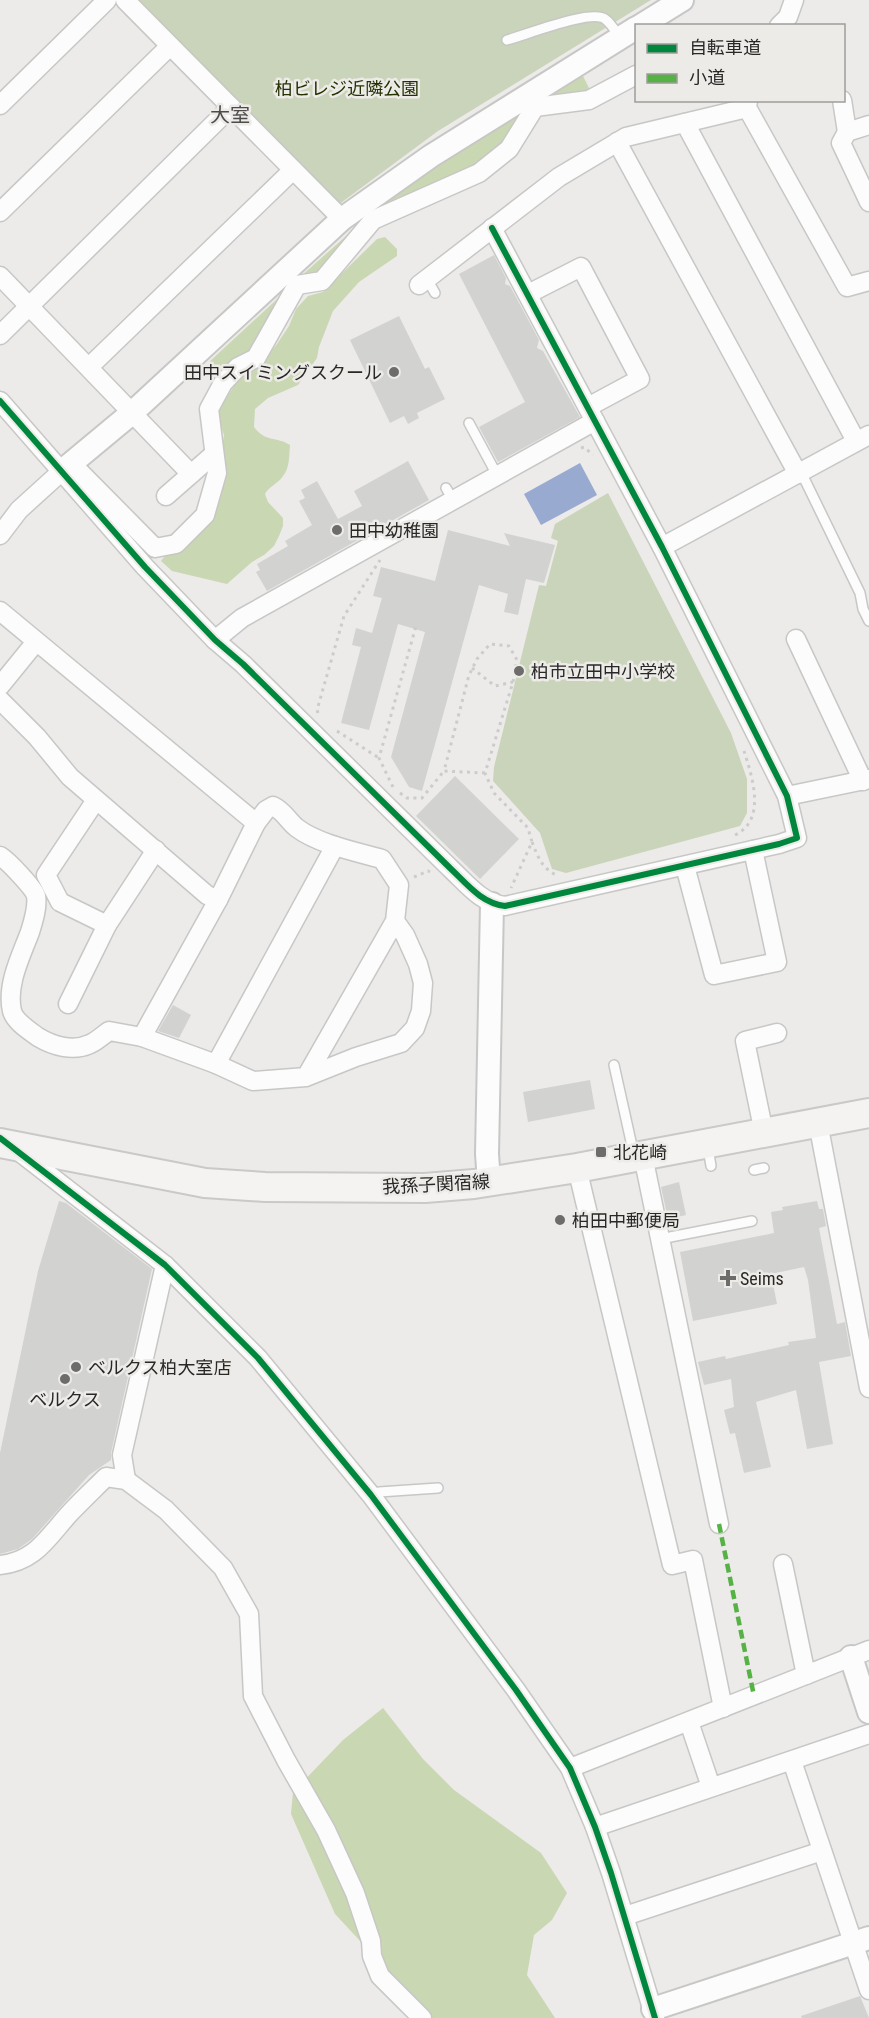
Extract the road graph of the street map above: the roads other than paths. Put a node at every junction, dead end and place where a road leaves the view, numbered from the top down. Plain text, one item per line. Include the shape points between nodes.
1 (106, 0) edge
2 (125, 0) edge
3 (682, 0) edge
4 (794, 0) edge
5 (658, 6) edge
6 (638, 24) edge
7 (781, 24) edge
8 (632, 30) edge
9 (507, 40) dead end
10 (170, 46) junction
11 (635, 76) edge
12 (2, 100) edge
13 (531, 101) junction
14 (842, 102) edge
15 (748, 104) edge
16 (231, 107) junction
17 (685, 123) junction
18 (869, 125) edge
19 (847, 132) junction
20 (617, 142) junction
21 (292, 170) junction
22 (869, 202) edge
23 (0, 212) edge
24 (367, 213) junction
25 (342, 219) junction
26 (492, 228) junction
27 (0, 276) edge
28 (291, 278) junction
29 (869, 281) edge
30 (427, 286) dead end
31 (528, 294) junction
32 (30, 306) junction
33 (0, 335) edge
34 (89, 367) junction
35 (0, 401) edge
36 (132, 412) junction
37 (591, 414) junction
38 (469, 423) dead end
39 (863, 438) edge
40 (214, 454) junction
41 (67, 467) junction
42 (800, 473) junction
43 (191, 474) junction
44 (497, 476) junction
45 (166, 496) dead end
46 (0, 535) edge
47 (662, 547) junction
48 (0, 611) edge
49 (869, 621) edge
50 (796, 639) dead end
51 (214, 640) junction
52 (36, 643) junction
53 (0, 686) edge
54 (0, 700) edge
55 (866, 780) edge
56 (787, 796) junction
57 (96, 800) junction
58 (256, 823) junction
59 (335, 846) junction
60 (156, 850) junction
61 (753, 850) junction
62 (0, 856) edge
63 (685, 866) junction
64 (0, 877) edge
65 (23, 880) junction
66 (218, 900) junction
67 (498, 905) junction
68 (396, 921) junction
69 (107, 925) junction
70 (68, 1005) dead end
71 (777, 1033) dead end
72 (142, 1037) junction
73 (216, 1064) junction
74 (614, 1065) dead end
75 (306, 1077) junction
76 (869, 1113) edge
77 (818, 1123) junction
78 (774, 1133) junction
79 (4, 1142) edge
80 (639, 1156) junction
81 (577, 1168) junction
82 (489, 1182) junction
83 (752, 1221) dead end
84 (660, 1239) junction
85 (165, 1265) junction
86 (869, 1388) edge
87 (126, 1480) junction
88 (438, 1488) dead end
89 (371, 1495) junction
90 (719, 1524) dead end
91 (783, 1564) dead end
92 (0, 1565) edge
93 (860, 1654) edge
94 (806, 1675) junction
95 (723, 1708) junction
96 (869, 1712) edge
97 (689, 1722) junction
98 (869, 1734) edge
99 (792, 1761) junction
100 (570, 1768) junction
101 (711, 1787) junction
102 (595, 1827) junction
103 (822, 1851) junction
104 (625, 1916) junction
105 (862, 1941) edge
106 (869, 1990) edge
107 (654, 2013) edge
108 (422, 2018) edge

1 - 12 street
2 - 10 street
3 - 5 street
4 - 7 street
5 - 6 street
8 - 9 lane via 595,15
8 - 13 street
10 - 16 street
10 - 23 street
11 - 13 street via 589,100
13 - 24 street via 431,156
13 - 24 street via 509,149 479,173
14 - 19 street
15 - 17 street
15 - 29 street via 847,287
16 - 21 street
16 - 32 street
17 - 20 street
17 - 39 street
18 - 19 street
19 - 22 street via 841,143
20 - 26 street via 560,177
20 - 42 street
21 - 25 street
21 - 34 street
24 - 25 street
24 - 28 street via 321,281
25 - 28 street
26 - 30 street
26 - 31 street
27 - 32 street
28 - 36 street
28 - 40 street via 256,358 238,367 223,383 209,409
31 - 37 street
31 - 37 street via 580,267 597,297 640,379
32 - 33 street
32 - 34 street
34 - 36 street
35 - 41 street
36 - 41 street
36 - 43 street
37 - 44 street
37 - 47 street
38 - 44 lane
39 - 42 street
40 - 41 street via 217,473 205,515 176,544 155,548
40 - 43 street
41 - 46 street via 19,510
41 - 51 street via 146,567
42 - 47 street
42 - 49 lane via 860,593
43 - 45 street
44 - 51 street via 472,482 449,494 242,618
47 - 56 street
48 - 52 street
50 - 55 street
51 - 67 street via 475,892
52 - 53 street
52 - 58 street
54 - 57 street
55 - 56 street
56 - 61 street via 797,838
57 - 60 street
57 - 69 street via 46,875 60,902
58 - 59 street via 273,806 298,829
58 - 66 street
59 - 68 street via 382,859 399,885
59 - 73 street
60 - 66 street via 207,895
60 - 69 street
61 - 63 street
61 - 63 street via 777,962 714,975
62 - 65 street via 10,862
63 - 67 street
64 - 65 street
65 - 72 street via 36,896 34,918 12,982 12,1011 16,1018 50,1044 66,1047 91,1043 110,1031
66 - 72 street
67 - 82 street
68 - 75 street
68 - 75 street via 423,982 415,1028 400,1043
69 - 70 street
71 - 78 street via 745,1041
72 - 73 street
73 - 75 street via 253,1081
74 - 80 lane
76 - 77 main road, 我孫子関宿線
77 - 78 main road, 我孫子関宿線
77 - 86 street
78 - 80 main road, 我孫子関宿線 via 709,1155
79 - 82 main road, 我孫子関宿線 via 205,1183 425,1188
79 - 85 street
80 - 81 main road, 我孫子関宿線
80 - 84 street
81 - 82 main road, 我孫子関宿線
81 - 95 street via 672,1566 693,1560
83 - 84 lane
84 - 90 street
85 - 87 street via 122,1455
85 - 89 street via 258,1358
87 - 92 street via 106,1477 37,1552
87 - 108 street via 165,1510 223,1568 249,1614 253,1696 350,1882 380,1977
88 - 89 lane
89 - 100 street
91 - 94 street
93 - 94 street
93 - 96 street
94 - 95 street
95 - 97 street
97 - 100 street
97 - 101 street
98 - 99 street
99 - 101 street
99 - 103 street
100 - 102 street
101 - 102 street
102 - 104 street
103 - 104 street
103 - 105 street
104 - 107 street
105 - 106 street
105 - 107 street

